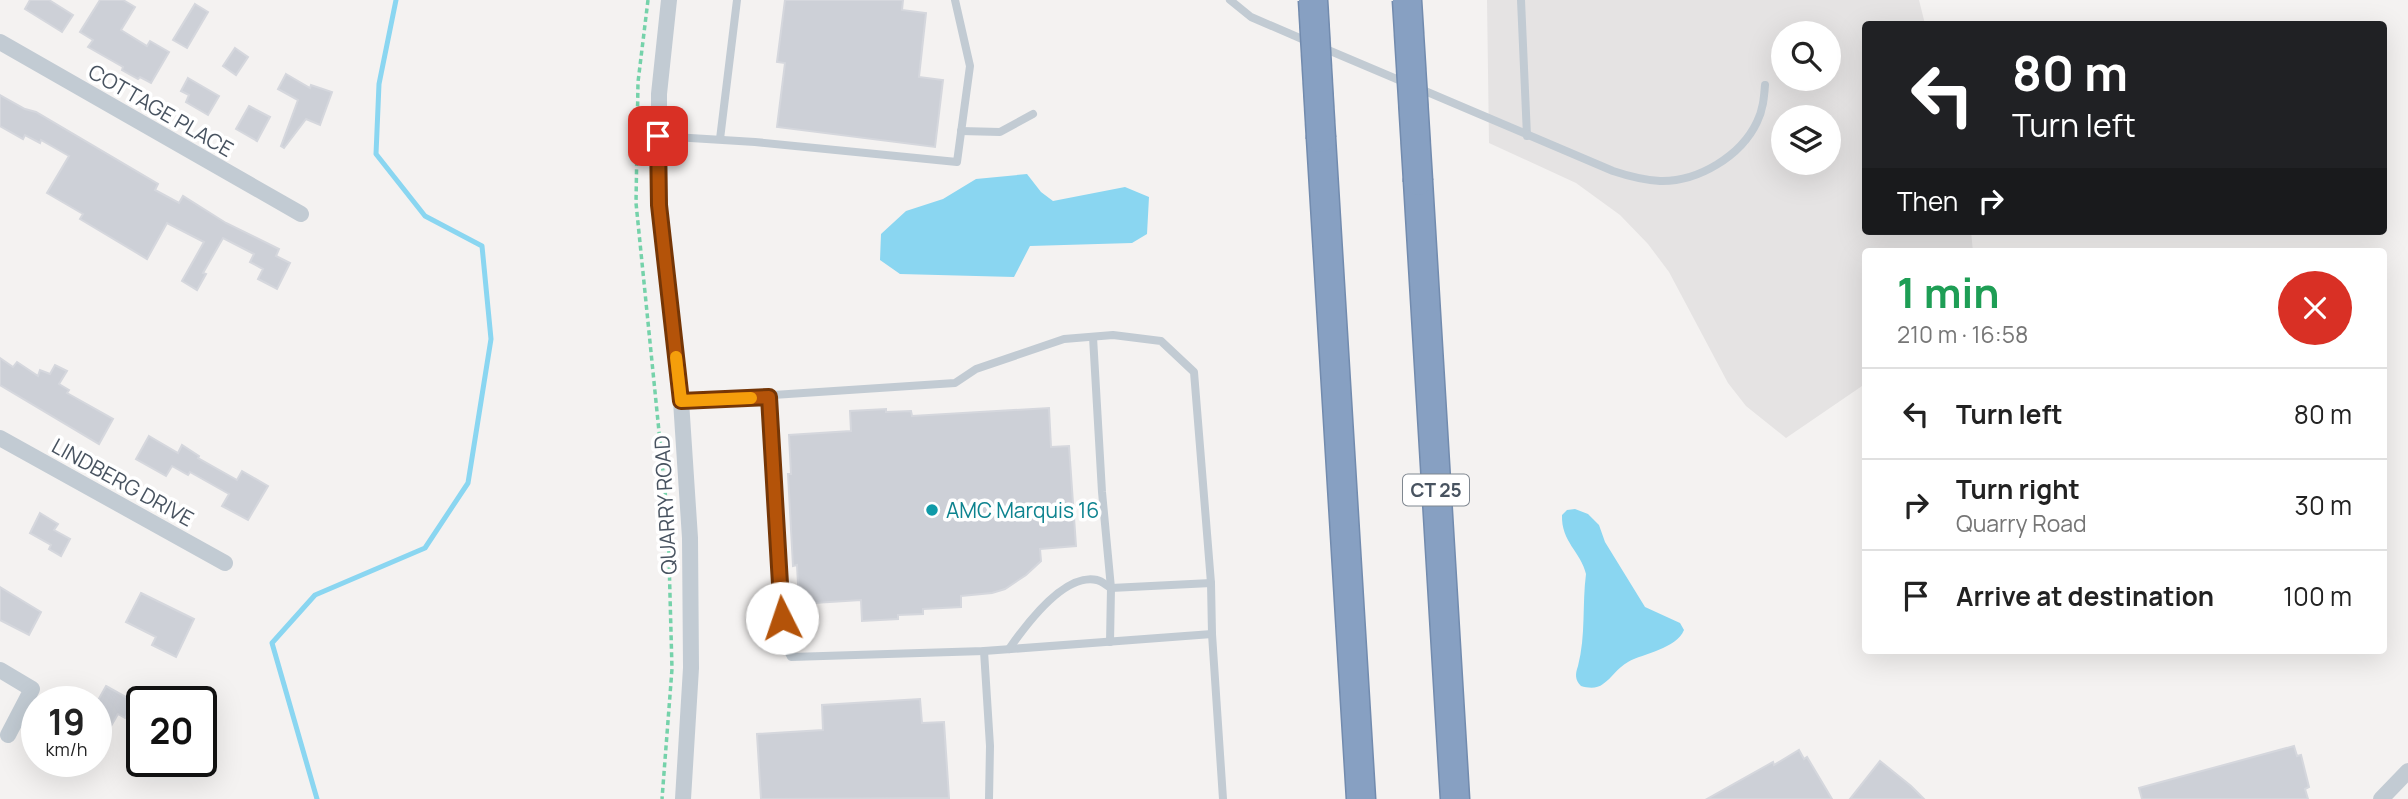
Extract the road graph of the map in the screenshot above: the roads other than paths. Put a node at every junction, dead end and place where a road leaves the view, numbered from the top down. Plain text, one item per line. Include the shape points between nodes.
1 (669, 0) edge
2 (737, 0) edge
3 (956, 0) edge
4 (1230, 0) edge
5 (1313, 0) edge
6 (1407, 0) edge
7 (1521, 0) edge
8 (0, 42) edge
9 (1765, 85) dead end
10 (1033, 114) dead end
11 (961, 131) junction
12 (1527, 135) junction
13 (658, 136) junction
14 (720, 139) junction
15 (301, 214) dead end
16 (1093, 337) junction
17 (769, 397) junction
18 (681, 401) junction
19 (0, 438) edge
20 (225, 563) dead end
21 (1211, 583) junction
22 (1111, 588) junction
23 (1212, 634) junction
24 (1110, 642) junction
25 (1009, 649) junction
26 (984, 651) junction
27 (0, 670) edge
28 (1356, 712) junction
29 (8, 735) dead end
30 (2408, 771) edge
31 (683, 799) edge
32 (989, 799) edge
33 (1223, 799) edge
34 (1354, 799) edge
35 (1361, 799) edge
36 (1455, 799) edge
37 (2381, 799) edge

1 - 13 street, QUARRY ROAD
2 - 14 lane
3 - 11 lane via 970,66
4 - 12 lane via 1270,26
5 - 28 highway, bridge
6 - 36 highway, CT 25, bridge
7 - 12 lane
8 - 15 street, COTTAGE PLACE
9 - 12 lane via 1758,121 1742,144 1698,174 1678,179 1635,178
10 - 11 lane via 1000,132
11 - 14 lane via 957,162
13 - 14 lane
13 - 18 street, QUARRY ROAD via 659,205
16 - 17 lane via 1064,339 1020,352 976,369 955,383
16 - 21 lane via 1161,341 1194,372
16 - 22 lane
17 - 18 lane
17 - 26 lane via 782,640 791,657
18 - 31 street, QUARRY ROAD via 691,551 691,668
19 - 20 street, LINDBERG DRIVE
21 - 22 lane
21 - 23 lane
22 - 24 lane
22 - 25 lane via 1097,580 1081,580 1051,597
23 - 24 lane
23 - 33 lane
24 - 25 lane
25 - 26 lane
26 - 32 lane
27 - 29 street via 32,689
28 - 34 highway
28 - 35 highway
30 - 37 street

